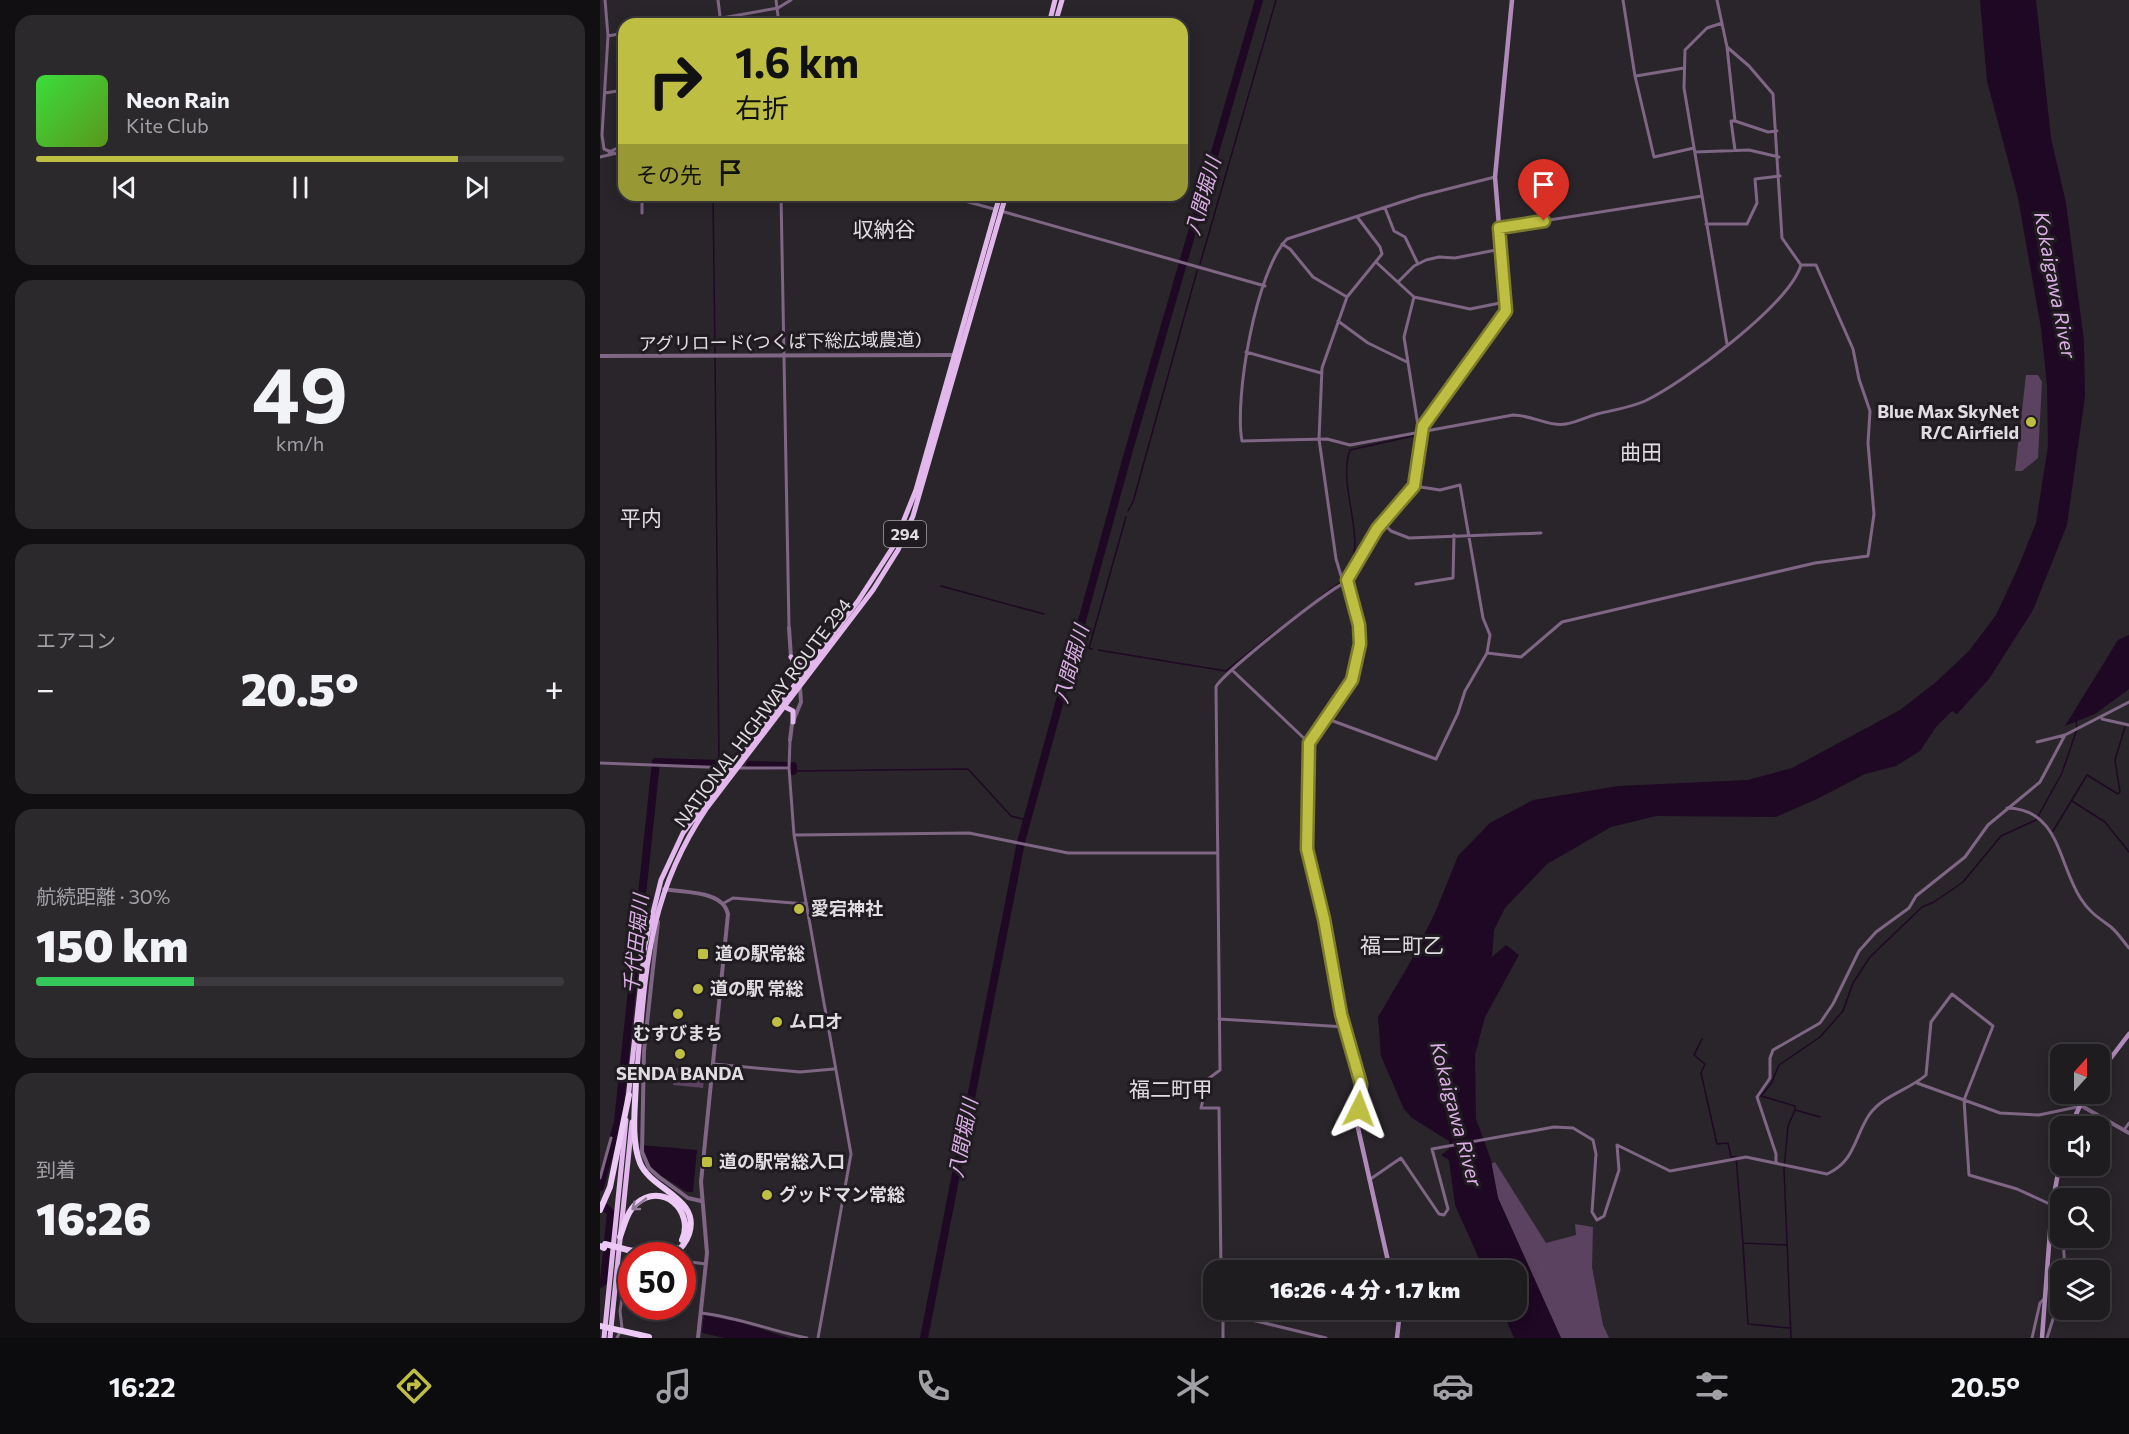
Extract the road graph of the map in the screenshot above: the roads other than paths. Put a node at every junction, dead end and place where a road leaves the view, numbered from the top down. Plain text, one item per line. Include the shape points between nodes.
1 (605, 0) edge
2 (718, 0) edge
3 (776, 0) edge
4 (791, 0) edge
5 (1055, 0) edge
6 (1062, 0) edge
7 (1512, 0) edge
8 (1623, 0) edge
9 (1717, 0) edge
10 (778, 8) junction
11 (720, 18) edge
12 (725, 18) edge
13 (779, 18) edge
14 (1050, 18) edge
15 (1057, 18) edge
16 (1722, 23) junction
17 (618, 34) edge
18 (608, 36) junction
19 (1727, 46) junction
20 (1684, 68) junction
21 (1635, 76) junction
22 (618, 91) edge
23 (604, 93) junction
24 (1735, 122) junction
25 (1777, 130) junction
26 (618, 149) edge
27 (1695, 150) junction
28 (1735, 150) junction
29 (611, 153) junction
30 (618, 155) edge
31 (600, 157) edge
32 (1779, 157) junction
33 (1780, 176) junction
34 (1495, 177) junction
35 (1702, 196) junction
36 (642, 201) edge
37 (781, 201) edge
38 (965, 201) edge
39 (1000, 201) edge
40 (1003, 201) edge
41 (1385, 208) junction
42 (999, 210) junction
43 (642, 213) dead end
44 (1358, 217) junction
45 (1706, 224) junction
46 (1499, 228) junction
47 (1282, 244) junction
48 (1501, 249) junction
49 (1377, 262) junction
50 (1418, 264) junction
51 (1801, 265) junction
52 (1399, 281) junction
53 (1265, 286) junction
54 (1347, 297) junction
55 (1414, 297) junction
56 (1507, 301) junction
57 (1338, 321) junction
58 (1727, 344) junction
59 (1246, 352) junction
60 (785, 355) junction
61 (958, 355) junction
62 (600, 356) edge
63 (1407, 362) junction
64 (1321, 373) junction
65 (1420, 432) junction
66 (1319, 439) junction
67 (1414, 486) junction
68 (1382, 522) junction
69 (1469, 533) junction
70 (1541, 533) dead end
71 (1454, 535) junction
72 (1345, 582) junction
73 (1416, 584) dead end
74 (789, 628) joint
75 (1487, 652) junction
76 (791, 657) junction
77 (808, 665) junction
78 (1232, 670) junction
79 (797, 680) junction
80 (800, 688) junction
81 (2129, 702) edge
82 (785, 707) junction
83 (1325, 718) junction
84 (2101, 718) junction
85 (793, 722) junction
86 (2129, 725) edge
87 (2065, 735) junction
88 (790, 740) joint
89 (2037, 742) dead end
90 (1309, 743) junction
91 (600, 764) edge
92 (734, 768) junction
93 (789, 768) junction
94 (2007, 808) junction
95 (794, 835) junction
96 (1216, 853) junction
97 (661, 888) junction
98 (724, 903) junction
99 (806, 903) junction
100 (656, 915) junction
101 (2129, 948) edge
102 (1219, 1019) junction
103 (1345, 1027) junction
104 (2129, 1034) edge
105 (2110, 1059) edge
106 (714, 1064) junction
107 (835, 1069) junction
108 (636, 1076) junction
109 (1917, 1083) junction
110 (629, 1095) junction
111 (1964, 1100) junction
112 (2078, 1106) junction
113 (2074, 1116) edge
114 (2129, 1123) edge
115 (2127, 1131) edge
116 (610, 1138) dead end
117 (1776, 1162) junction
118 (600, 1178) edge
119 (1369, 1180) junction
120 (701, 1201) junction
121 (2050, 1204) edge
122 (600, 1210) edge
123 (2050, 1232) edge
124 (620, 1238) junction
125 (679, 1242) edge
126 (684, 1242) edge
127 (602, 1245) edge
128 (618, 1250) edge
129 (1221, 1260) edge
130 (1388, 1260) edge
131 (696, 1263) edge
132 (706, 1264) junction
133 (2045, 1298) junction
134 (701, 1313) junction
135 (622, 1320) edge
136 (1223, 1320) edge
137 (1257, 1320) edge
138 (1399, 1320) edge
139 (2053, 1320) edge
140 (600, 1327) edge
141 (604, 1338) edge
142 (610, 1338) edge
143 (616, 1338) edge
144 (651, 1338) edge
145 (698, 1338) edge
146 (807, 1338) edge
147 (818, 1338) edge
148 (1223, 1338) edge
149 (1326, 1338) edge
150 (1397, 1338) edge
151 (2032, 1338) edge
152 (2042, 1338) edge
153 (2047, 1338) edge

1 - 18 street
2 - 11 street
3 - 10 street
4 - 10 street
5 - 14 highway
6 - 15 highway
7 - 34 main road
8 - 21 street
9 - 16 street
10 - 12 street
10 - 13 street
16 - 19 street
16 - 20 street via 1707,28 1685,50
17 - 18 street
18 - 23 street
19 - 24 street
19 - 25 street via 1773,94
20 - 21 street
20 - 27 street
21 - 27 street via 1654,157
22 - 23 street
23 - 29 street via 602,135 604,149
24 - 25 street via 1768,132
24 - 28 street via 1731,122
25 - 32 street
26 - 29 street
27 - 28 street
27 - 35 street
28 - 32 street
29 - 30 street
29 - 31 street
32 - 33 street
33 - 45 street via 1755,179 1757,203 1747,224
33 - 51 street via 1782,237
34 - 41 street
34 - 46 main road
35 - 45 street
35 - 46 street
36 - 43 street
37 - 60 street
38 - 42 street
39 - 42 highway, NATIONAL HIGHWAY ROUTE 294 / 294
40 - 42 highway, NATIONAL HIGHWAY ROUTE 294 / 294
41 - 44 street
41 - 50 street via 1394,231 1405,237
42 - 53 street
42 - 61 highway, NATIONAL HIGHWAY ROUTE 294 / 294
44 - 47 street via 1287,239
44 - 49 street via 1380,247 1382,254
45 - 58 street
46 - 48 main road
47 - 53 street
47 - 54 street via 1313,278
48 - 50 street via 1455,258 1439,257
48 - 56 main road
49 - 52 street
49 - 54 street
50 - 52 street
51 - 58 street via 1774,302
51 - 75 street via 1816,265 1853,348 1870,411 1868,443 1874,514 1868,556 1815,563 1562,622 1521,657
52 - 55 street
53 - 59 street
54 - 57 street
55 - 56 street via 1470,309
55 - 63 street via 1404,338
56 - 65 main road via 1506,311
57 - 63 street via 1368,343
57 - 64 street
58 - 65 street via 1665,391 1621,410 1564,424 1513,415
59 - 64 street
59 - 66 street via 1239,412 1242,441
60 - 61 street, アグリロード(つくば下総広域農道)
60 - 62 street, アグリロード(つくば下総広域農道)
60 - 74 street
61 - 77 highway, NATIONAL HIGHWAY ROUTE 294 / 294 via 904,524 879,570
61 - 80 highway, NATIONAL HIGHWAY ROUTE 294 / 294 via 913,516 898,549 873,590
63 - 65 street
64 - 66 street
65 - 66 street via 1350,445
65 - 67 main road
66 - 72 street via 1336,559
67 - 68 main road
67 - 69 street via 1440,490 1460,485
68 - 71 street via 1391,531 1409,538
68 - 72 main road
69 - 70 street
69 - 71 street
69 - 75 street via 1483,618 1490,635
71 - 73 street via 1453,578
72 - 78 street
72 - 83 main road via 1359,625 1360,644 1352,680
74 - 76 street
75 - 83 street via 1465,691 1436,759
76 - 77 highway via 800,666
76 - 79 street
77 - 79 highway, NATIONAL HIGHWAY ROUTE 294 / 294
78 - 90 street
78 - 96 street via 1216,687
79 - 80 street
79 - 92 highway, NATIONAL HIGHWAY ROUTE 294 / 294
80 - 82 highway, NATIONAL HIGHWAY ROUTE 294 / 294
80 - 85 street via 801,702
81 - 84 street
82 - 85 highway via 793,711
82 - 92 highway, NATIONAL HIGHWAY ROUTE 294 / 294
83 - 90 main road
84 - 86 street
84 - 87 street
85 - 88 street
87 - 89 street
87 - 94 street via 2040,782
88 - 93 street
90 - 103 main road via 1309,860
91 - 92 street
92 - 93 street
92 - 97 highway, NATIONAL HIGHWAY ROUTE 294 / 294 via 683,833
93 - 95 street
94 - 101 street via 2034,814 2050,831 2079,897
94 - 117 street via 1988,825 1965,857 1916,896 1904,912 1876,932 1859,951 1820,1023 1773,1050 1770,1078 1757,1096
95 - 96 street via 969,833 1068,854
95 - 99 street
96 - 102 street
97 - 98 street via 713,897
97 - 100 highway, NATIONAL HIGHWAY ROUTE 294 / 294
97 - 110 highway, NATIONAL HIGHWAY ROUTE 294 / 294 via 645,945
98 - 99 street via 733,898
98 - 106 street via 728,921
99 - 107 street
100 - 108 highway, NATIONAL HIGHWAY ROUTE 294 / 294
100 - 120 street via 659,927 644,1051 642,1152 659,1178 688,1198
102 - 103 street
102 - 129 street via 1220,1070 1208,1079 1201,1108 1219,1108
103 - 119 main road via 1361,1084 1358,1128
104 - 105 main road
106 - 107 street via 800,1072
106 - 120 street
107 - 147 street via 851,1154
108 - 124 highway, NATIONAL HIGHWAY ROUTE 294 / 294
108 - 126 highway via 635,1139 639,1160 650,1178 674,1195 689,1214 690,1231
109 - 111 street
109 - 111 street via 1926,1076 1931,1022 1955,994 1993,1026
109 - 117 street via 1887,1098 1869,1115 1846,1163 1839,1169 1816,1174
110 - 122 highway via 610,1187
110 - 141 highway, NATIONAL HIGHWAY ROUTE 294 / 294
111 - 112 street via 2013,1114 2038,1115
111 - 121 street via 1969,1175 2017,1189
112 - 113 main road
112 - 115 street
114 - 115 street
116 - 118 street
117 - 119 street via 1746,1157 1670,1171 1617,1145 1619,1170 1604,1216 1597,1220 1592,1212 1595,1147 1588,1135 1573,1128 1554,1127 1446,1145 1432,1151 1448,1209 1444,1215 1439,1214 1415,1183 1401,1158
119 - 130 main road
120 - 132 street
123 - 133 main road
125 -> 124 highway via 685,1231 684,1215 666,1197 641,1200 629,1213
124 - 142 highway, NATIONAL HIGHWAY ROUTE 294 / 294
127 - 128 highway, bridge
131 - 132 street
132 - 134 street
133 - 151 street via 2040,1303
133 - 152 main road
134 - 145 street
134 - 146 street via 734,1317
135 - 143 street
136 - 148 street
137 - 149 street
138 - 150 main road
139 - 153 street
140 - 144 highway, bridge

